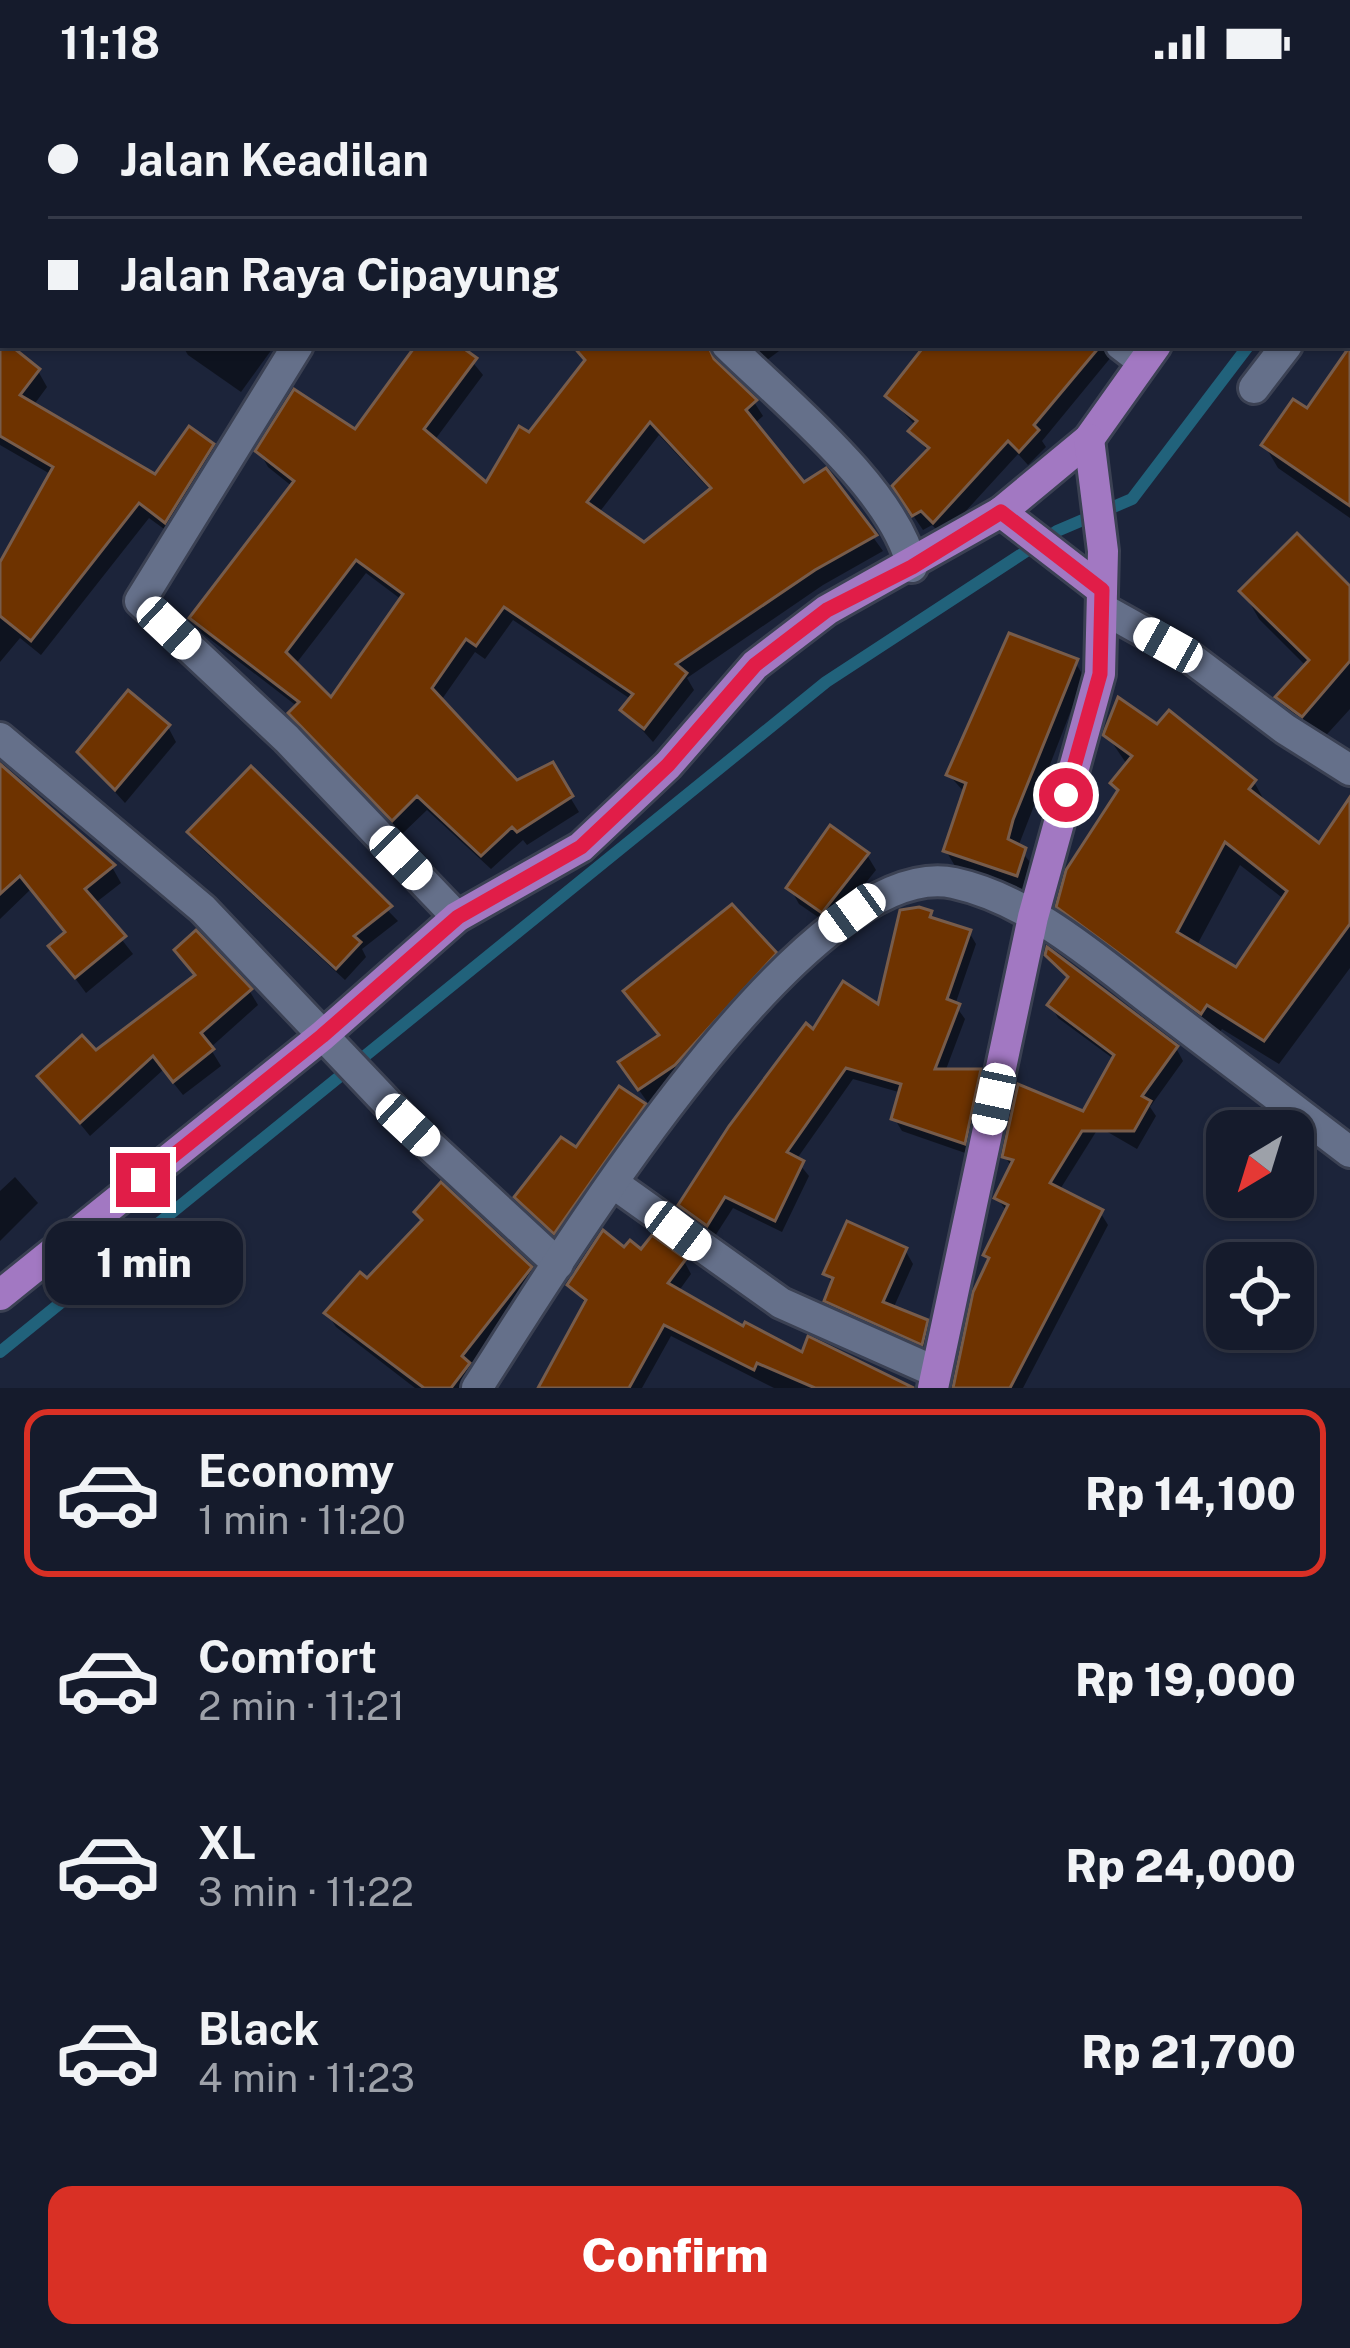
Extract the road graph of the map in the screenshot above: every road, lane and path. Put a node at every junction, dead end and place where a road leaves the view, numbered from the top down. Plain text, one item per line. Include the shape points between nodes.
1 (296, 348) edge
2 (730, 348) edge
3 (1284, 348) edge
4 (1140, 351) edge
5 (1254, 388) dead end
6 (1089, 439) junction
7 (1013, 522) junction
8 (912, 567) junction
9 (1104, 600) junction
10 (0, 738) edge
11 (1350, 770) edge
12 (458, 917) junction
13 (1033, 917) junction
14 (327, 1041) junction
15 (1350, 1152) edge
16 (613, 1183) junction
17 (558, 1264) junction
18 (0, 1295) edge
19 (934, 1380) edge
20 (477, 1388) edge

1 - 12 street via 140,601
2 - 8 street via 870,491 906,541
3 - 5 street
4 - 6 main road
6 - 7 main road
6 - 9 main road
7 - 8 main road
7 - 9 main road
8 - 12 main road via 827,610 755,665 668,765 581,847
9 - 11 street
9 - 13 main road via 1100,674
10 - 14 street via 203,909
12 - 14 main road
13 - 15 street
13 - 16 street via 953,883 917,884 852,913 799,952
13 - 19 main road
14 - 17 street
14 - 18 main road
16 - 17 street
16 - 19 street via 781,1304
17 - 20 street

